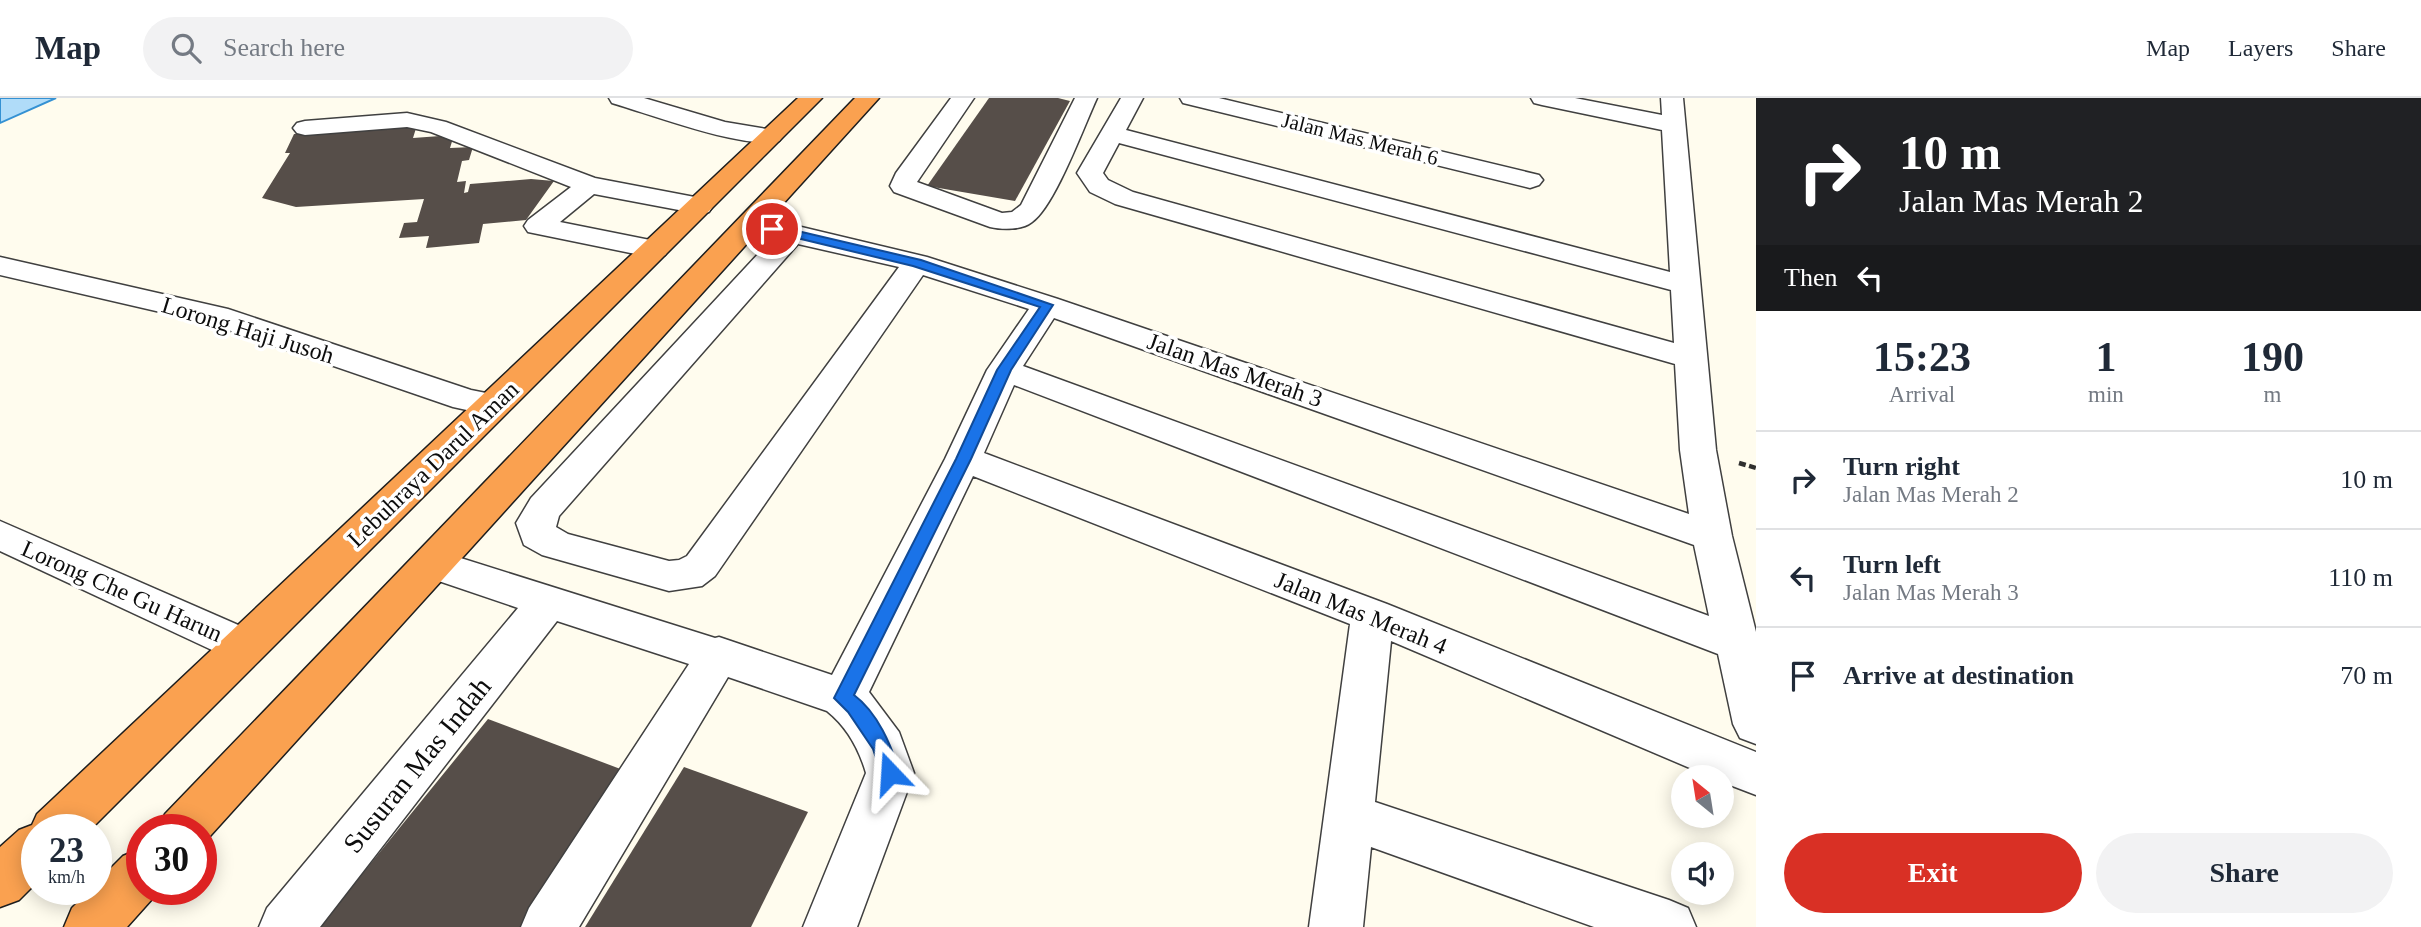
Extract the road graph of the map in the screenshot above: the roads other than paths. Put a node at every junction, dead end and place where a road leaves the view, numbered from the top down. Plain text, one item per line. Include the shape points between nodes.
1 (620, 98) edge
2 (811, 98) edge
3 (867, 98) edge
4 (962, 98) edge
5 (1086, 98) edge
6 (1132, 98) edge
7 (1191, 98) edge
8 (1542, 98) edge
9 (1672, 98) edge
10 (1674, 125) junction
11 (305, 128) dead end
12 (1112, 134) junction
13 (771, 136) junction
14 (1530, 180) dead end
15 (589, 185) junction
16 (700, 206) junction
17 (751, 225) junction
18 (793, 233) junction
19 (654, 249) junction
20 (917, 263) junction
21 (0, 266) edge
22 (1686, 285) junction
23 (1047, 305) junction
24 (1691, 358) junction
25 (1004, 370) junction
26 (494, 405) junction
27 (963, 459) junction
28 (0, 535) edge
29 (1712, 536) junction
30 (432, 565) junction
31 (547, 603) junction
32 (1372, 615) junction
33 (1739, 644) junction
34 (244, 646) junction
35 (719, 654) junction
36 (843, 698) junction
37 (1756, 724) edge
38 (1756, 774) edge
39 (71, 814) edge
40 (198, 814) edge
41 (1348, 816) junction
42 (21, 862) edge
43 (0, 882) edge
44 (126, 890) edge
45 (91, 927) edge
46 (286, 927) edge
47 (548, 927) edge
48 (830, 927) edge
49 (1336, 927) edge
50 (1669, 927) edge

1 - 13 street via 722,130
2 - 13 highway, Lebuhraya Darul Aman
3 - 17 highway
4 - 5 street via 905,178 904,186 1000,221 1020,219 1032,209
6 - 12 street
7 - 14 street, Jalan Mas Merah 6
8 - 10 street
9 - 10 street
10 - 22 street
11 - 15 street via 407,120 438,127
12 - 22 street
12 - 24 street via 1090,173 1099,186 1124,198
13 - 16 highway, Lebuhraya Darul Aman
15 - 16 street
15 - 19 street via 538,226
16 - 19 highway, Lebuhraya Darul Aman
17 - 18 street, Jalan Mas Merah 3
17 - 30 highway
18 - 20 street, Jalan Mas Merah 3
18 - 20 street via 545,507 535,523 538,535 556,545 669,576 688,575 701,566
19 - 26 highway, Lebuhraya Darul Aman
20 - 23 street, Jalan Mas Merah 3
21 - 26 street, Lorong Haji Jusoh via 217,316 465,400
22 - 24 street
23 - 25 street
23 - 29 street, Jalan Mas Merah 3
24 - 29 street via 1698,450
25 - 27 street
25 - 33 street
26 - 34 highway, Lebuhraya Darul Aman
27 - 32 street, Jalan Mas Merah 4
27 - 36 street
28 - 34 street, Lorong Che Gu Harun
29 - 33 street
30 - 31 street
30 - 40 highway
31 - 35 street
31 - 46 street, Susuran Mas Indah
32 - 38 street, Jalan Mas Merah 4
32 - 41 street
33 - 37 street
34 - 39 highway, Lebuhraya Darul Aman
35 - 36 street
35 - 47 street
36 - 48 street via 855,707 882,746 890,773
41 - 49 street
41 - 50 street
42 - 43 highway
44 - 45 highway

